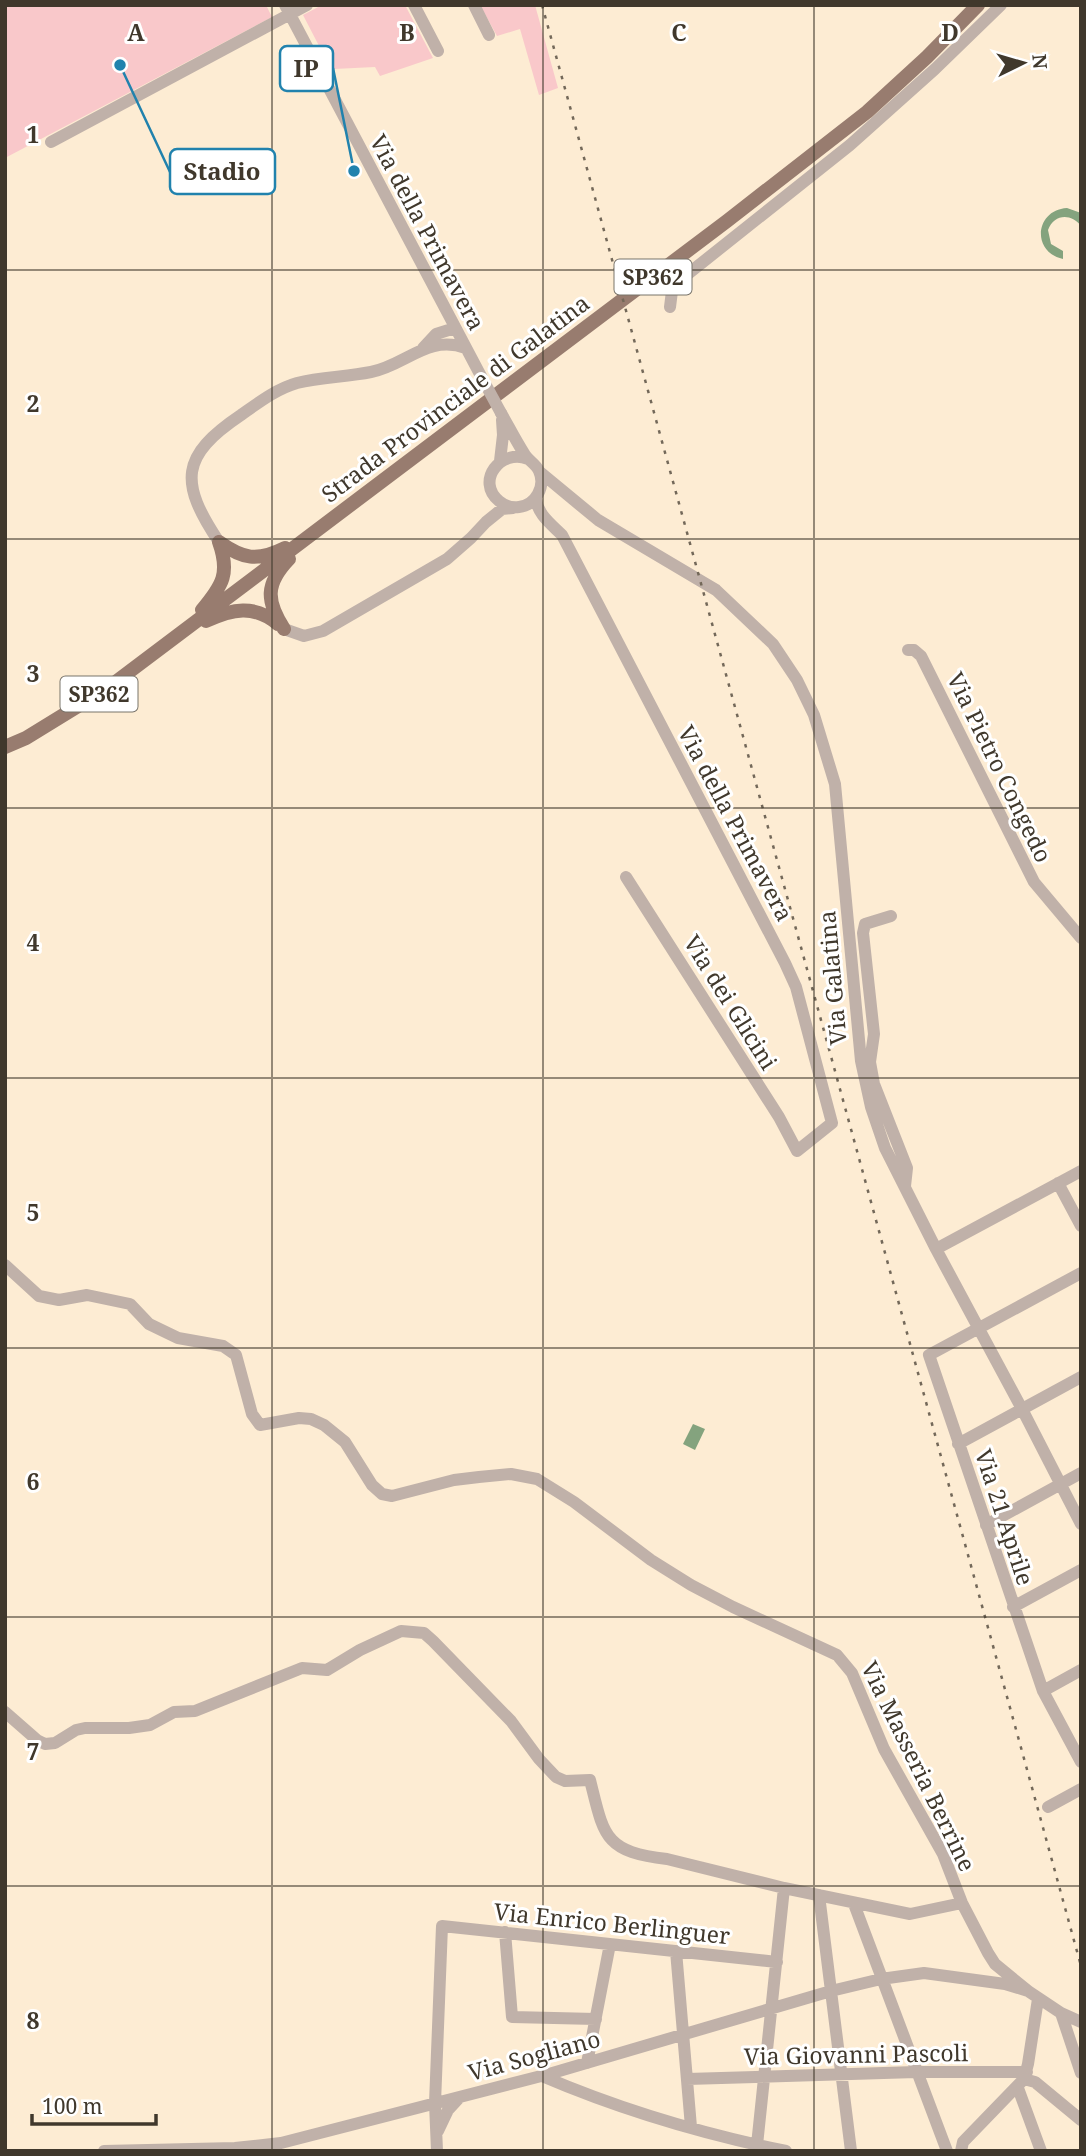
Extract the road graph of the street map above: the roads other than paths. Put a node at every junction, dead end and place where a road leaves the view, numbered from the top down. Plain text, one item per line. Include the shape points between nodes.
1 (307, 5) edge
2 (414, 5) edge
3 (474, 5) edge
4 (978, 5) edge
5 (1001, 5) edge
6 (287, 10) edge
7 (489, 35) dead end
8 (438, 51) dead end
9 (931, 63) junction
10 (51, 142) dead end
11 (442, 304) junction
12 (670, 307) dead end
13 (454, 328) junction
14 (439, 339) junction
15 (466, 348) junction
16 (501, 413) junction
17 (528, 459) junction
18 (500, 461) junction
19 (540, 472) junction
20 (492, 492) junction
21 (538, 494) junction
22 (568, 497) junction
23 (515, 508) junction
24 (545, 518) junction
25 (486, 522) junction
26 (314, 533) junction
27 (219, 542) junction
28 (284, 629) junction
29 (186, 630) junction
30 (908, 650) dead end
31 (5, 747) edge
32 (626, 877) dead end
33 (891, 916) dead end
34 (1081, 938) edge
35 (797, 1151) joint
36 (1081, 1171) edge
37 (1058, 1183) junction
38 (905, 1187) junction
39 (1081, 1226) edge
40 (936, 1249) junction
41 (5, 1265) edge
42 (1081, 1273) edge
43 (979, 1327) junction
44 (1081, 1377) edge
45 (1022, 1409) junction
46 (958, 1444) junction
47 (1081, 1473) edge
48 (1060, 1485) junction
49 (1081, 1524) edge
50 (986, 1525) junction
51 (1081, 1570) edge
52 (1013, 1607) junction
53 (1081, 1670) edge
54 (1043, 1691) junction
55 (5, 1712) edge
56 (1081, 1762) edge
57 (1081, 1789) edge
58 (1048, 1807) dead end
59 (784, 1888) junction
60 (819, 1895) junction
61 (962, 1903) junction
62 (854, 1904) junction
63 (505, 1932) junction
64 (610, 1944) junction
65 (676, 1951) junction
66 (777, 1962) junction
67 (995, 1964) junction
68 (970, 1978) junction
69 (881, 1979) junction
70 (831, 1991) junction
71 (1033, 1995) junction
72 (772, 2010) junction
73 (1061, 2013) junction
74 (596, 2019) junction
75 (1081, 2022) edge
76 (683, 2035) junction
77 (587, 2063) junction
78 (916, 2072) junction
79 (1081, 2073) edge
80 (841, 2074) junction
81 (541, 2076) junction
82 (764, 2077) junction
83 (687, 2079) junction
84 (1023, 2079) junction
85 (460, 2096) junction
86 (435, 2103) junction
87 (406, 2111) junction
88 (1081, 2120) edge
89 (691, 2127) junction
90 (437, 2135) junction
91 (757, 2145) junction
92 (104, 2151) edge
93 (437, 2151) edge
94 (786, 2151) edge
95 (851, 2151) edge
96 (947, 2151) edge
97 (961, 2151) edge
98 (1041, 2151) edge

1 - 6 street
2 - 8 street
3 - 7 street
4 - 9 main road, Strada Provinciale di Galatina / SP362
5 - 9 street
6 - 10 street
6 - 11 street, Via della Primavera
9 - 12 street via 850,145 679,281
9 - 26 main road, Strada Provinciale di Galatina / SP362
11 - 13 street, Via della Primavera
11 - 14 street
13 - 14 street
13 - 15 street, Via della Primavera
14 - 15 street
14 - 27 street via 373,372 293,384 216,432 194,461 191,479 201,516
15 - 16 street, Via della Primavera, bridge
16 - 17 street, Via della Primavera
16 - 18 street, Via della Primavera
17 - 18 street via 514,456
17 - 19 street, Via della Primavera
18 - 20 street, Via della Primavera via 492,473
19 - 21 street, Via della Primavera
19 - 22 street, Via Galatina
20 - 23 street via 502,504
20 - 25 street, Via della Primavera
21 - 22 street, Via Galatina via 551,491
21 - 23 street via 528,505
21 - 24 street, Via della Primavera via 536,506
22 - 38 street, Via Galatina via 598,520 716,590 773,644 797,680 814,715 835,784 861,1061 885,1148
23 - 24 street
23 - 25 street via 502,509
24 - 35 street, Via della Primavera via 562,535 796,987 832,1124
25 - 28 street via 447,559 323,631 304,636
26 - 27 main road via 259,558 235,553
26 - 28 main road via 278,570 270,590 272,611
26 - 29 main road, Strada Provinciale di Galatina / SP362
27 - 29 main road via 225,560 224,579
28 - 29 main road via 254,610 235,610
29 - 31 main road, Strada Provinciale di Galatina / SP362 via 109,687
30 - 34 street, Via Pietro Congedo via 921,656 1034,882
32 - 35 street, Via dei Glicini
33 - 38 street via 865,924 863,933 873,1034 870,1062 907,1168
36 - 37 street
37 - 39 street
37 - 40 street
38 - 40 street, Via Galatina
40 - 43 street, Via Galatina
41 - 61 street, Via Masseria Berrine via 39,1296 59,1300 87,1295 130,1304 149,1324 178,1338 223,1346 236,1355 252,1414 260,1425 299,1418 324,1425 345,1442 382,1494 405,1494 479,1476 511,1474 537,1479 691,1585 837,1655 852,1673 884,1749 943,1854
42 - 43 street
43 - 45 street, Via Galatina
43 - 46 street, Via 21 Aprile via 929,1355
44 - 45 street
45 - 46 street
45 - 48 street, Via Galatina
46 - 50 street, Via 21 Aprile
47 - 48 street
48 - 49 street, Via Galatina
48 - 50 street
50 - 52 street, Via 21 Aprile
51 - 52 street
52 - 54 street, Via 21 Aprile
53 - 54 street
54 - 56 street, Via 21 Aprile
55 - 59 street via 37,1740 55,1743 85,1728 150,1725 174,1712 195,1711 302,1668 327,1670 390,1635 424,1633 511,1721 556,1777 565,1782 590,1780 601,1825 626,1851
57 - 58 street
59 - 60 street
59 - 66 street
60 - 62 street
60 - 70 street
61 - 62 street via 910,1914
61 - 67 street, Via Masseria Berrine
62 - 69 street
63 - 64 street, Via Enrico Berlinguer
63 - 74 street via 512,2017
63 - 86 street, Via Enrico Berlinguer via 442,1926
64 - 65 street, Via Enrico Berlinguer
64 - 74 street
65 - 66 street, Via Enrico Berlinguer
65 - 76 street
66 - 72 street
67 - 68 street
67 - 71 street, Via Sogliano
68 - 69 street, Via Sogliano via 924,1973
68 - 71 street, Via Sogliano
69 - 70 street, Via Sogliano
69 - 78 street
70 - 72 street, Via Sogliano
70 - 80 street
71 - 73 street, Via Sogliano
71 - 84 street
72 - 76 street, Via Sogliano
72 - 82 street
73 - 75 street, Via Sogliano
73 - 79 street
74 - 77 street
76 - 77 street, Via Sogliano
76 - 83 street
77 - 81 street, Via Sogliano
78 - 80 street, Via Giovanni Pascoli
78 - 84 street, Via Giovanni Pascoli
78 - 96 street
80 - 82 street, Via Giovanni Pascoli
80 - 95 street
81 - 85 street, Via Sogliano
81 - 89 street
82 - 83 street, Via Giovanni Pascoli
82 - 91 street
83 - 89 street
84 - 88 street via 1035,2082
84 - 97 street via 963,2142
84 - 98 street
85 - 86 street, Via Sogliano
85 - 90 street
86 - 87 street, Via Sogliano
86 - 90 street
87 - 90 street via 426,2119
87 - 92 street, Via Sogliano via 281,2143
89 - 91 street
90 - 93 street
91 - 94 street

